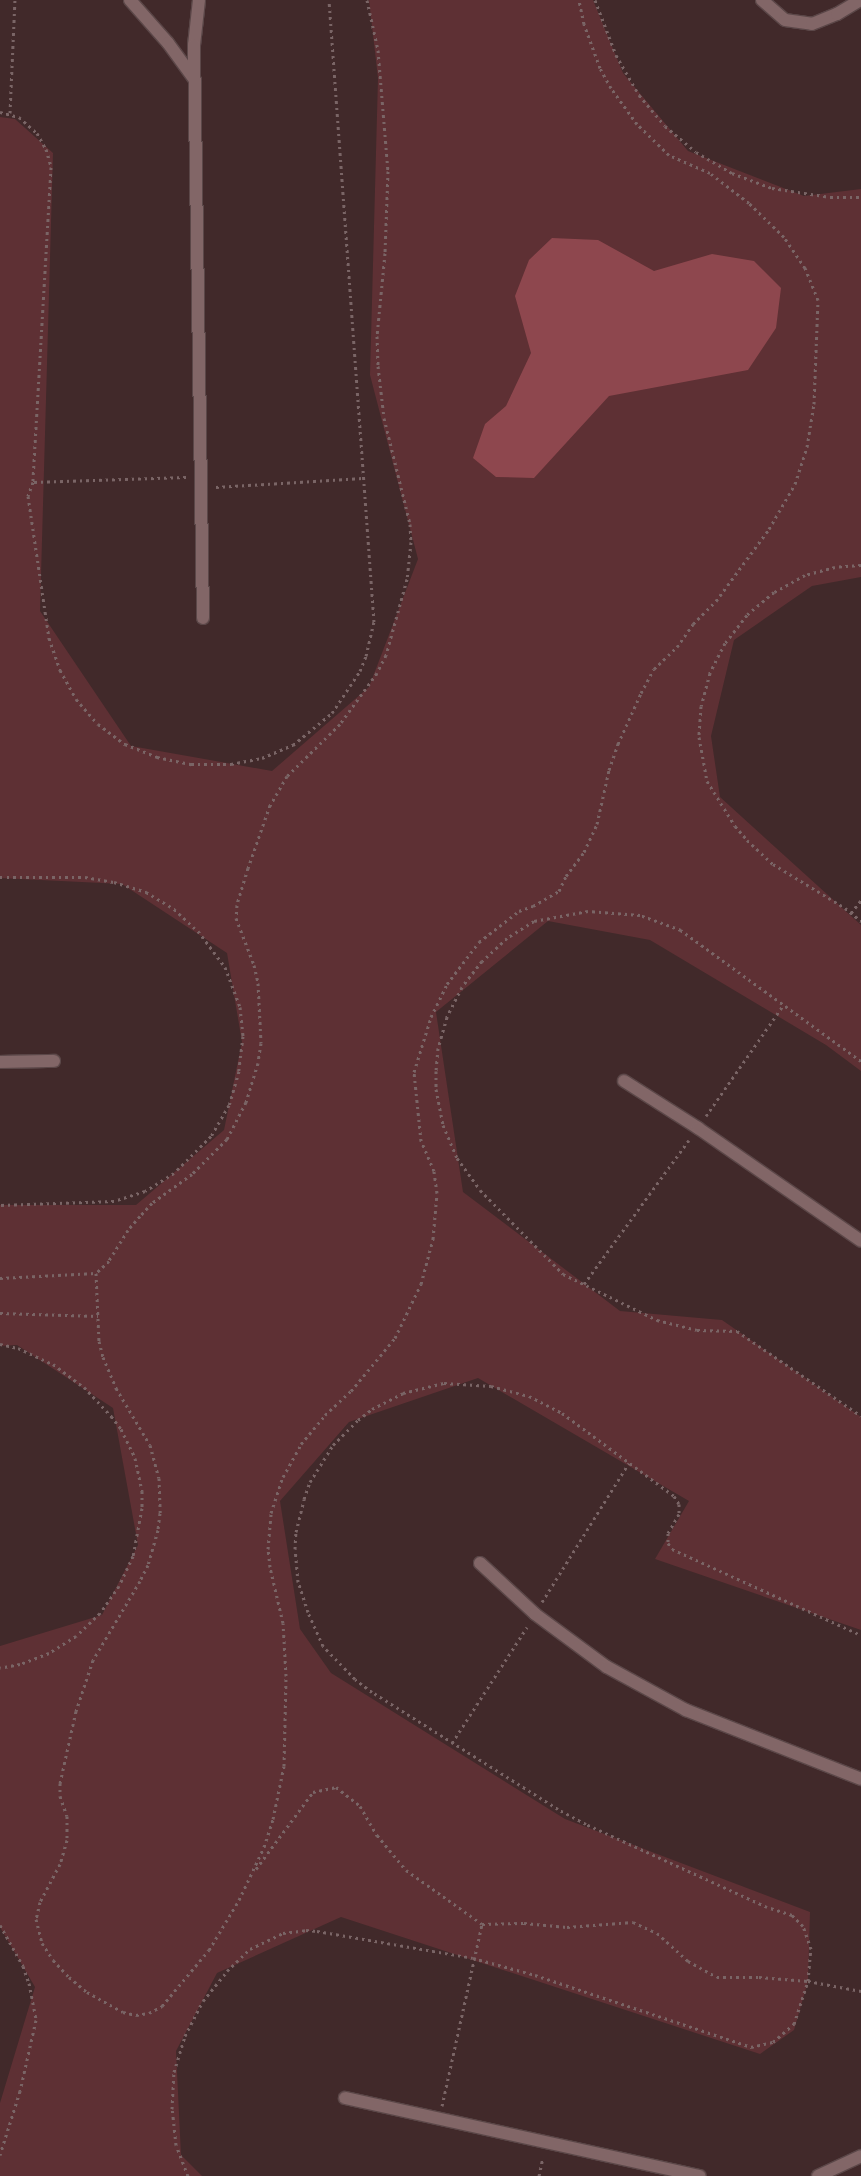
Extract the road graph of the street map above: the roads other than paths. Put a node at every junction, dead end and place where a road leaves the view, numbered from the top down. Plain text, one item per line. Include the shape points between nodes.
1 (130, 0) edge
2 (199, 0) edge
3 (762, 0) edge
4 (860, 0) edge
5 (195, 80) junction
6 (204, 618) dead end
7 (0, 1062) edge
8 (54, 1062) dead end
9 (624, 1081) dead end
10 (861, 1241) edge
11 (480, 1563) dead end
12 (861, 1779) edge
13 (345, 2098) dead end
14 (861, 2156) edge
15 (700, 2176) edge
16 (818, 2176) edge

1 - 5 street
2 - 5 street via 194,45
3 - 4 street via 785,20 812,24
5 - 6 street
7 - 8 street
9 - 10 street
11 - 12 street via 535,1614 607,1667 686,1710
13 - 15 street
14 - 16 street

